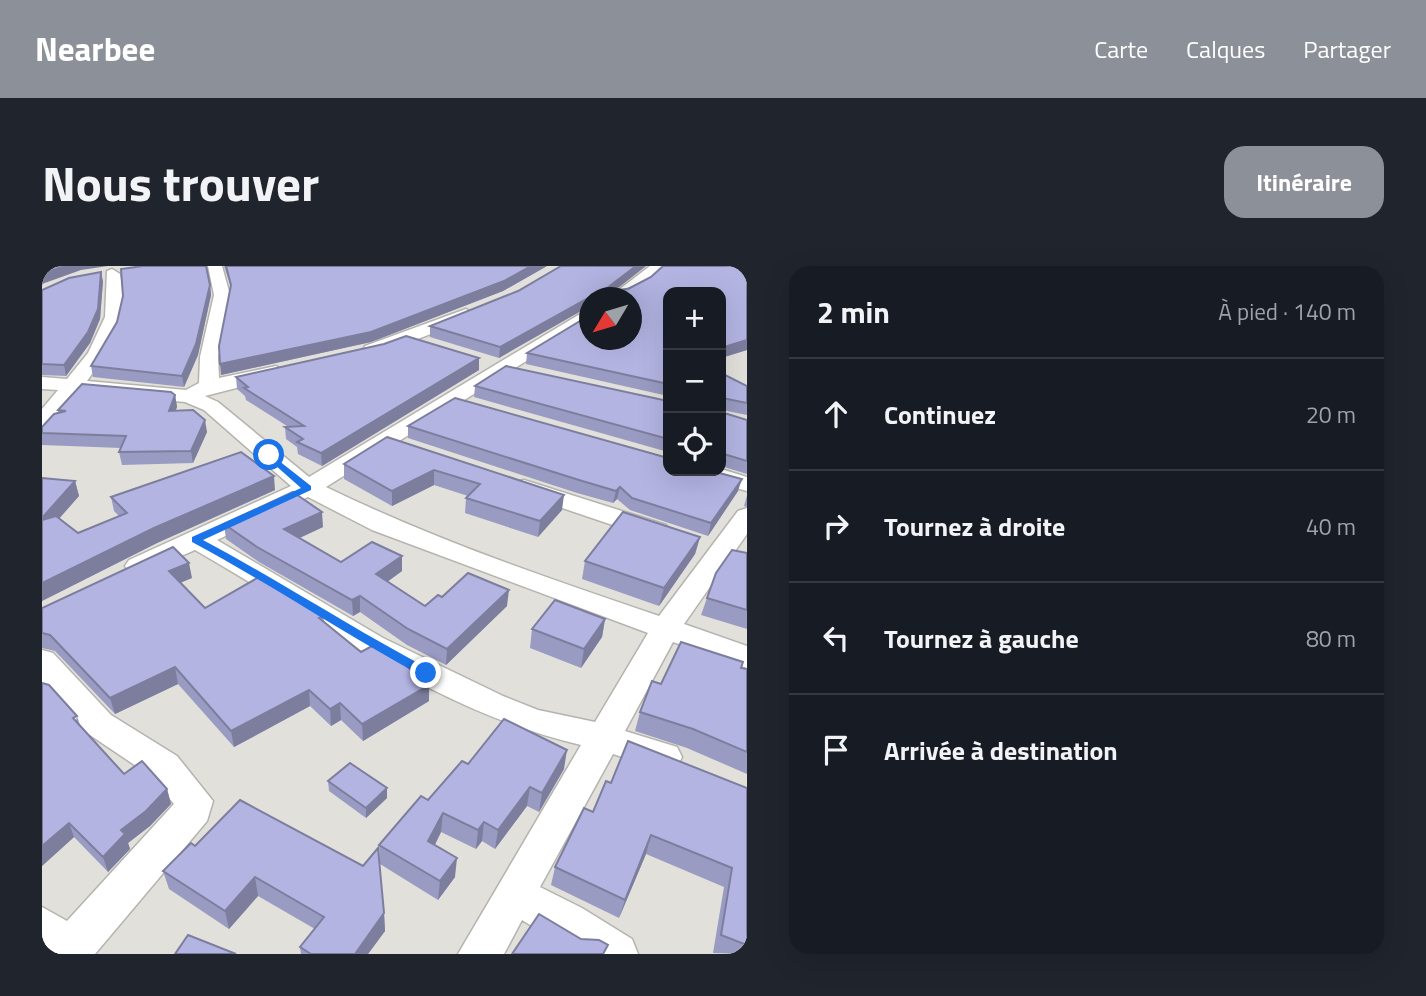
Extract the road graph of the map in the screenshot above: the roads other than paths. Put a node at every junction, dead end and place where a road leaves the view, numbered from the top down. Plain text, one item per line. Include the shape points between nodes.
1 (215, 266) edge
2 (658, 266) edge
3 (112, 274) dead end
4 (633, 287) edge
5 (485, 306) edge
6 (579, 320) edge
7 (407, 338) junction
8 (439, 349) edge
9 (357, 355) edge
10 (470, 359) edge
11 (502, 367) junction
12 (300, 368) edge
13 (527, 373) edge
14 (42, 383) edge
15 (73, 385) junction
16 (199, 391) junction
17 (450, 399) junction
18 (476, 406) edge
19 (45, 416) edge
20 (383, 440) junction
21 (409, 449) edge
22 (718, 476) edge
23 (499, 479) edge
24 (747, 484) edge
25 (308, 488) junction
26 (747, 516) edge
27 (195, 539) junction
28 (710, 549) edge
29 (114, 577) edge
30 (666, 628) junction
31 (747, 657) edge
32 (42, 661) edge
33 (604, 737) junction
34 (698, 771) edge
35 (514, 895) junction
36 (61, 944) edge
37 (480, 954) edge
38 (616, 954) edge

1 - 16 street via 222,295
2 - 4 street
3 - 15 street via 117,300 110,332
5 - 7 street
6 - 11 street
7 - 8 street
7 - 9 street
10 - 11 street
11 - 13 street
11 - 17 street
12 - 16 street
14 - 15 street
15 - 16 street
15 - 19 street
16 - 25 street
17 - 18 street
17 - 20 street
20 - 21 street
20 - 25 street
22 - 24 street
23 - 28 street
25 - 27 street
25 - 30 street via 381,524
26 - 28 street
27 - 29 street
27 - 33 street via 362,639 491,705 533,721
28 - 30 street
30 - 31 street
30 - 33 street
32 - 36 street via 99,724 164,766 194,801 193,810
33 - 34 street
33 - 35 street
35 - 37 street
35 - 38 street

